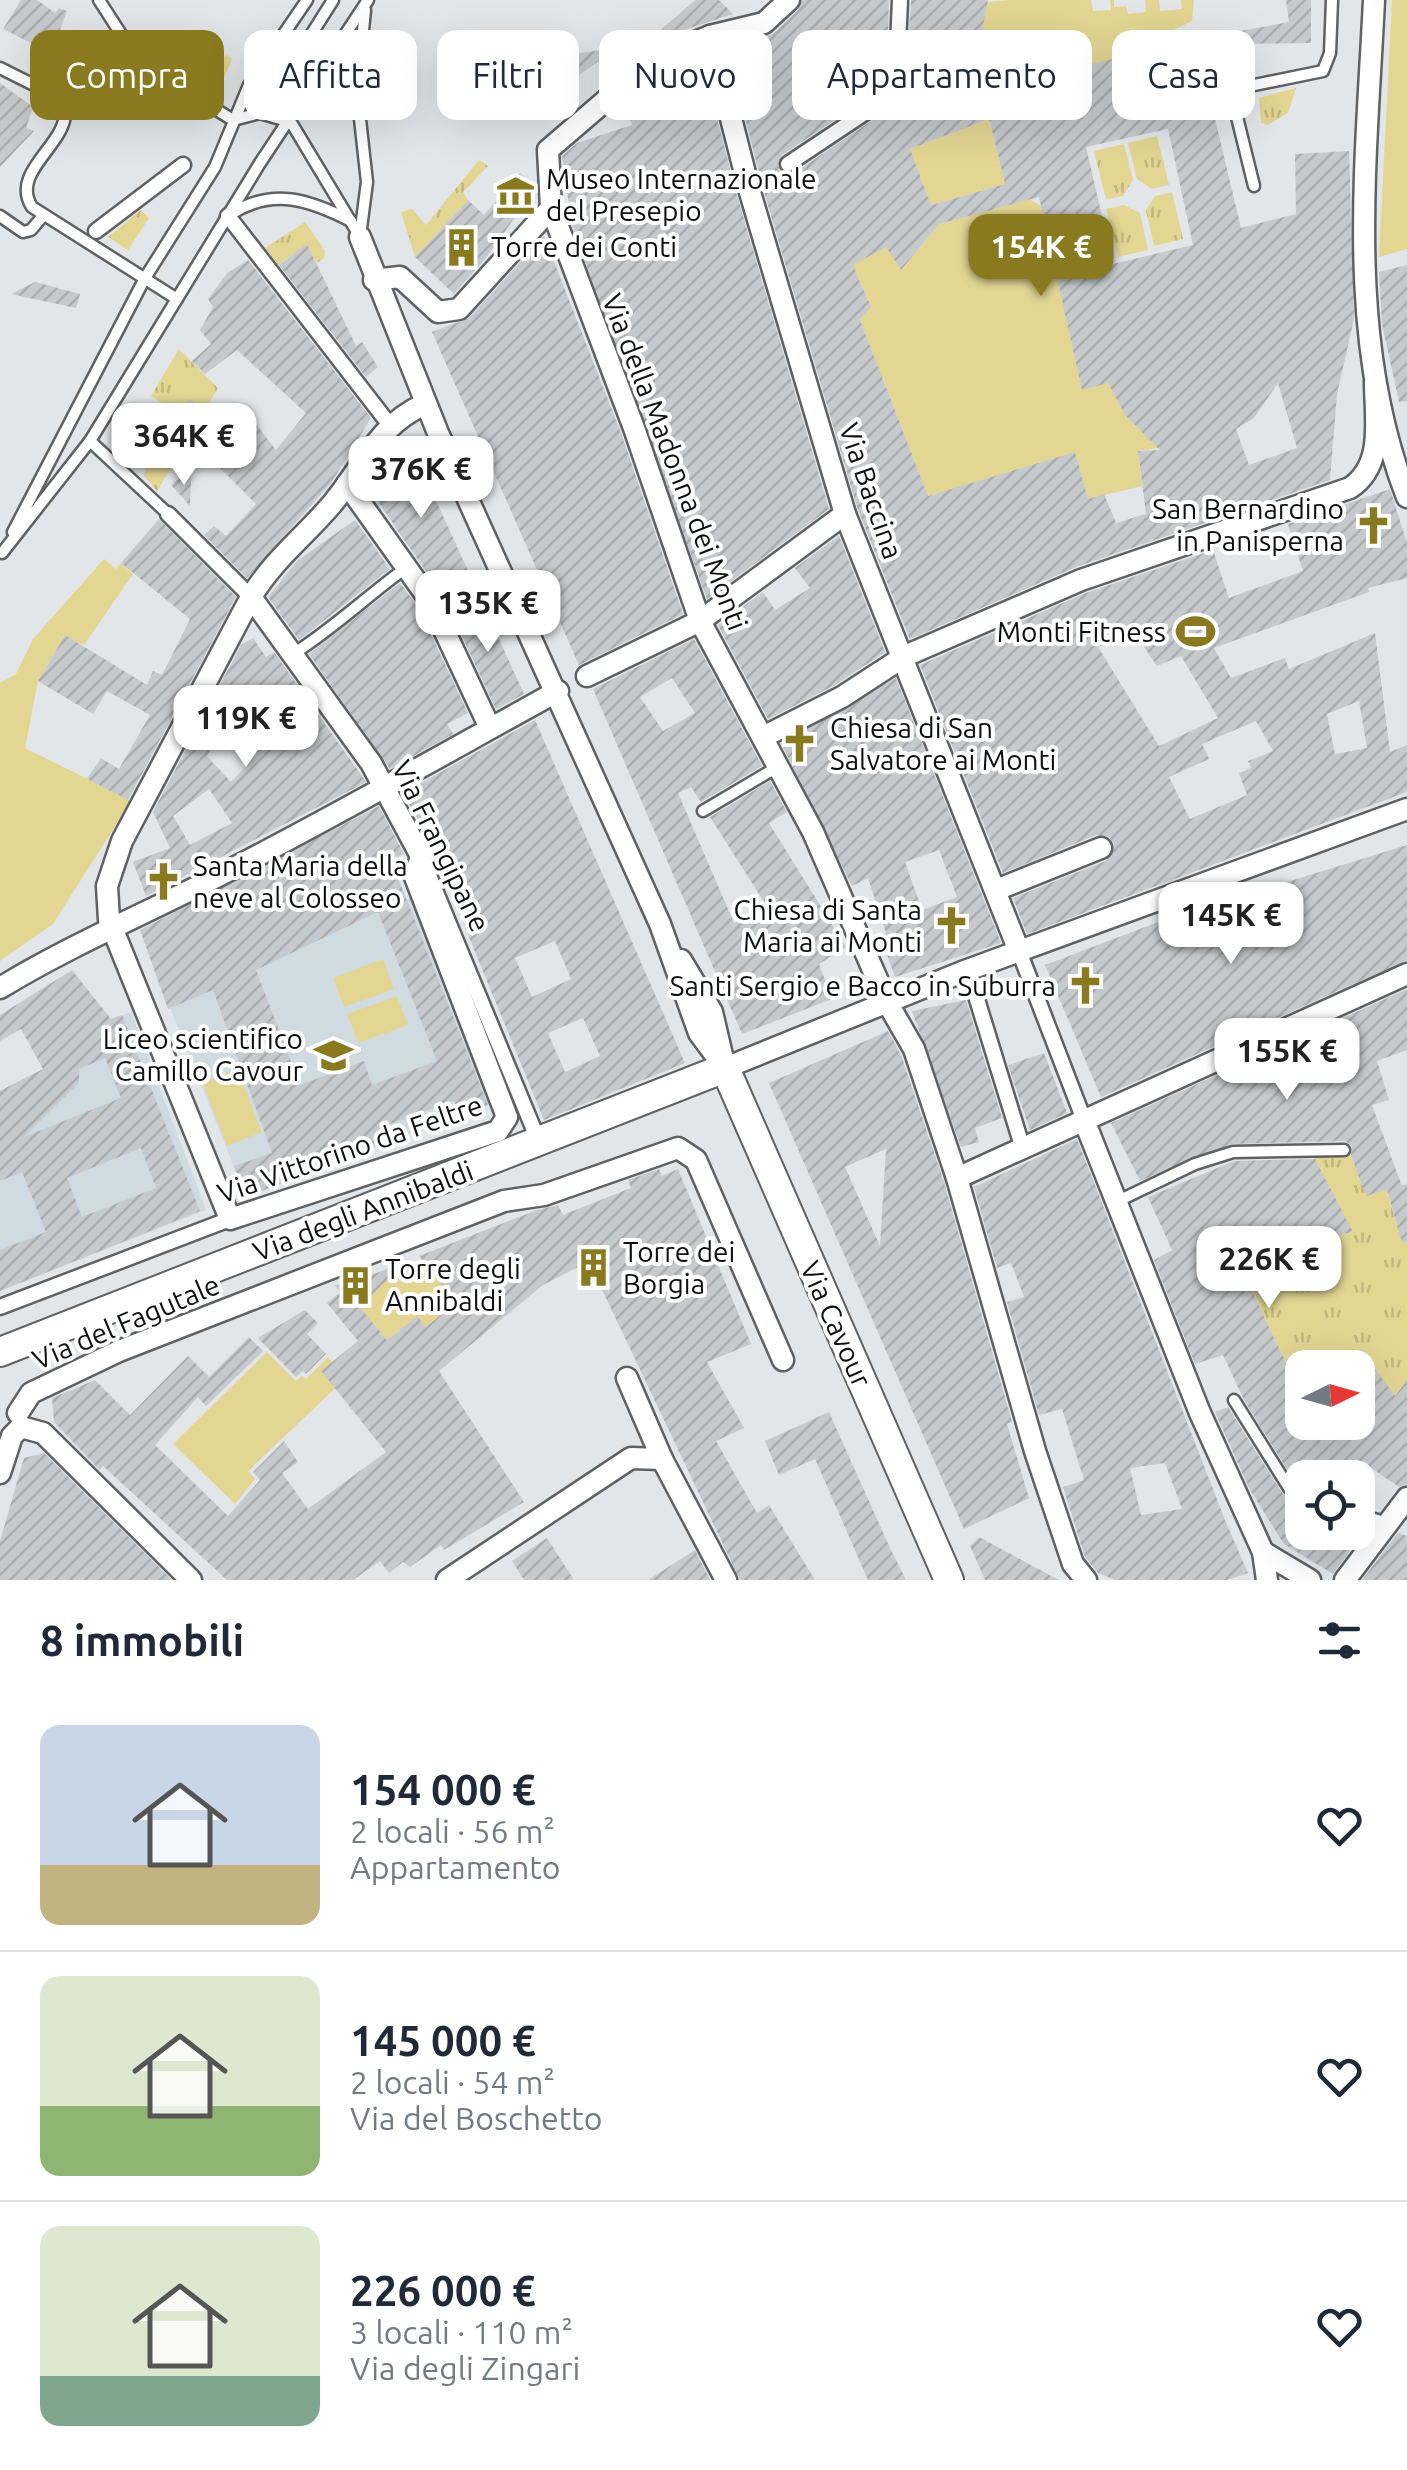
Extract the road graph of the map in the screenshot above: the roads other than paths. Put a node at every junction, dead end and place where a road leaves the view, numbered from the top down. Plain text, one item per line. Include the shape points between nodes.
1 (99, 0) edge
2 (307, 0) edge
3 (334, 0) edge
4 (369, 0) edge
5 (789, 0) edge
6 (900, 0) edge
7 (1332, 0) edge
8 (1374, 0) edge
9 (735, 30) edge
10 (0, 68) edge
11 (1255, 85) edge
12 (599, 106) edge
13 (233, 120) junction
14 (731, 120) edge
15 (1238, 120) edge
16 (288, 121) junction
17 (788, 164) dead end
18 (183, 165) dead end
19 (1254, 186) dead end
20 (551, 208) junction
21 (0, 216) edge
22 (228, 216) junction
23 (42, 217) junction
24 (356, 229) junction
25 (96, 231) dead end
26 (145, 278) junction
27 (374, 280) junction
28 (177, 298) junction
29 (1375, 382) junction
30 (426, 404) junction
31 (389, 424) junction
32 (90, 441) junction
33 (346, 484) junction
34 (1407, 497) edge
35 (167, 513) joint
36 (845, 514) junction
37 (1, 554) edge
38 (408, 566) junction
39 (506, 582) junction
40 (251, 597) junction
41 (437, 612) junction
42 (700, 622) junction
43 (293, 654) junction
44 (905, 656) junction
45 (588, 676) dead end
46 (558, 691) junction
47 (490, 728) junction
48 (763, 737) junction
49 (778, 766) junction
50 (388, 789) junction
51 (1407, 809) edge
52 (703, 810) dead end
53 (1102, 848) dead end
54 (422, 856) junction
55 (996, 890) junction
56 (113, 930) junction
57 (1019, 951) junction
58 (968, 970) junction
59 (1407, 974) edge
60 (0, 988) edge
61 (887, 1002) junction
62 (725, 1068) junction
63 (1084, 1120) junction
64 (540, 1143) junction
65 (1023, 1149) junction
66 (1344, 1150) dead end
67 (957, 1178) junction
68 (1118, 1202) junction
69 (230, 1219) junction
70 (0, 1306) edge
71 (0, 1352) edge
72 (783, 1360) dead end
73 (627, 1378) dead end
74 (1234, 1400) dead end
75 (13, 1416) edge
76 (662, 1459) junction
77 (0, 1473) edge
78 (1285, 1483) edge
79 (1407, 1498) edge
80 (1375, 1519) edge
81 (1388, 1523) junction
82 (1263, 1552) junction
83 (191, 1580) edge
84 (448, 1580) edge
85 (726, 1580) edge
86 (949, 1580) edge
87 (1086, 1580) edge
88 (1267, 1580) edge
89 (1310, 1580) edge
90 (1345, 1580) edge

1 - 13 lane via 139,62
2 - 13 lane
3 - 16 lane via 279,86 278,105
4 - 16 lane
4 - 24 lane via 358,75 367,182
5 - 9 street via 764,23
6 - 17 street via 896,92
7 - 11 lane via 1323,71
8 - 29 street via 1364,295
10 - 23 lane via 46,91 65,109 64,123 26,186 28,201
12 - 20 street, Via della Madonna dei Monti via 548,150
13 - 16 lane via 260,113
13 - 26 lane via 214,167
14 - 36 street, Via Baccina
15 - 19 lane
16 - 22 lane
16 - 24 lane
18 - 25 street
20 - 27 street via 462,306 442,313 405,279
20 - 42 street, Via della Madonna dei Monti
21 - 23 lane via 24,232
22 - 24 lane via 283,197
22 - 28 lane
22 - 31 street
23 - 26 lane
24 - 27 street, Via Cavour
26 - 28 lane
26 - 37 lane
27 - 30 street, Via Cavour
28 - 32 lane
29 - 34 street
29 - 44 street via 1374,458 1350,488 1080,580
30 - 31 street
30 - 39 street, Via Cavour
31 - 33 street
32 - 35 lane
32 - 37 lane
33 - 38 street
33 - 40 street
35 - 40 street
36 - 42 street
36 - 44 street, Via Baccina
38 - 41 street
38 - 43 lane
39 - 41 lane
39 - 46 street, Via Cavour
40 - 43 street, Via Frangipane
40 - 56 street via 112,867 106,895
41 - 47 street
42 - 45 street
42 - 48 street, Via della Madonna dei Monti
43 - 50 street, Via Frangipane
44 - 48 street via 842,698
44 - 55 street, Via Baccina
46 - 47 street
46 - 62 street, Via Cavour via 660,924 703,1042
47 - 50 street
48 - 49 street, Via della Madonna dei Monti
49 - 52 lane
49 - 61 street, Via della Madonna dei Monti
50 - 54 street, Via Frangipane
50 - 56 street
51 - 57 street
53 - 55 street
54 - 64 street, Via Frangipane
54 - 69 street, Via Vittorino da Feltre via 415,877 507,1110 506,1122 498,1132
55 - 57 street, Via Baccina
56 - 60 street
56 - 69 street
57 - 58 street
57 - 63 street
58 - 61 street
58 - 65 street
59 - 63 street
61 - 62 street
61 - 67 street, Via della Madonna dei Monti via 914,1048
62 - 64 main road, Via degli Annibaldi
62 - 86 main road, Via Cavour
63 - 65 street
63 - 68 street
64 - 71 main road, Via degli Annibaldi
65 - 67 street
66 - 68 lane via 1233,1152
67 - 87 street, Via della Madonna dei Monti via 1051,1496 1073,1564
68 - 82 street via 1200,1413
69 - 70 street, Via Vittorino da Feltre
72 - 75 street, Via del Fagutale via 696,1160 678,1148 544,1195 504,1201 192,1322 57,1379 26,1398
73 - 76 street
74 - 78 lane
75 - 77 street
75 - 83 street via 43,1434
76 - 84 street via 631,1458
76 - 85 street
79 - 81 street
80 - 81 lane
81 - 90 street
82 - 88 street
82 - 89 street

